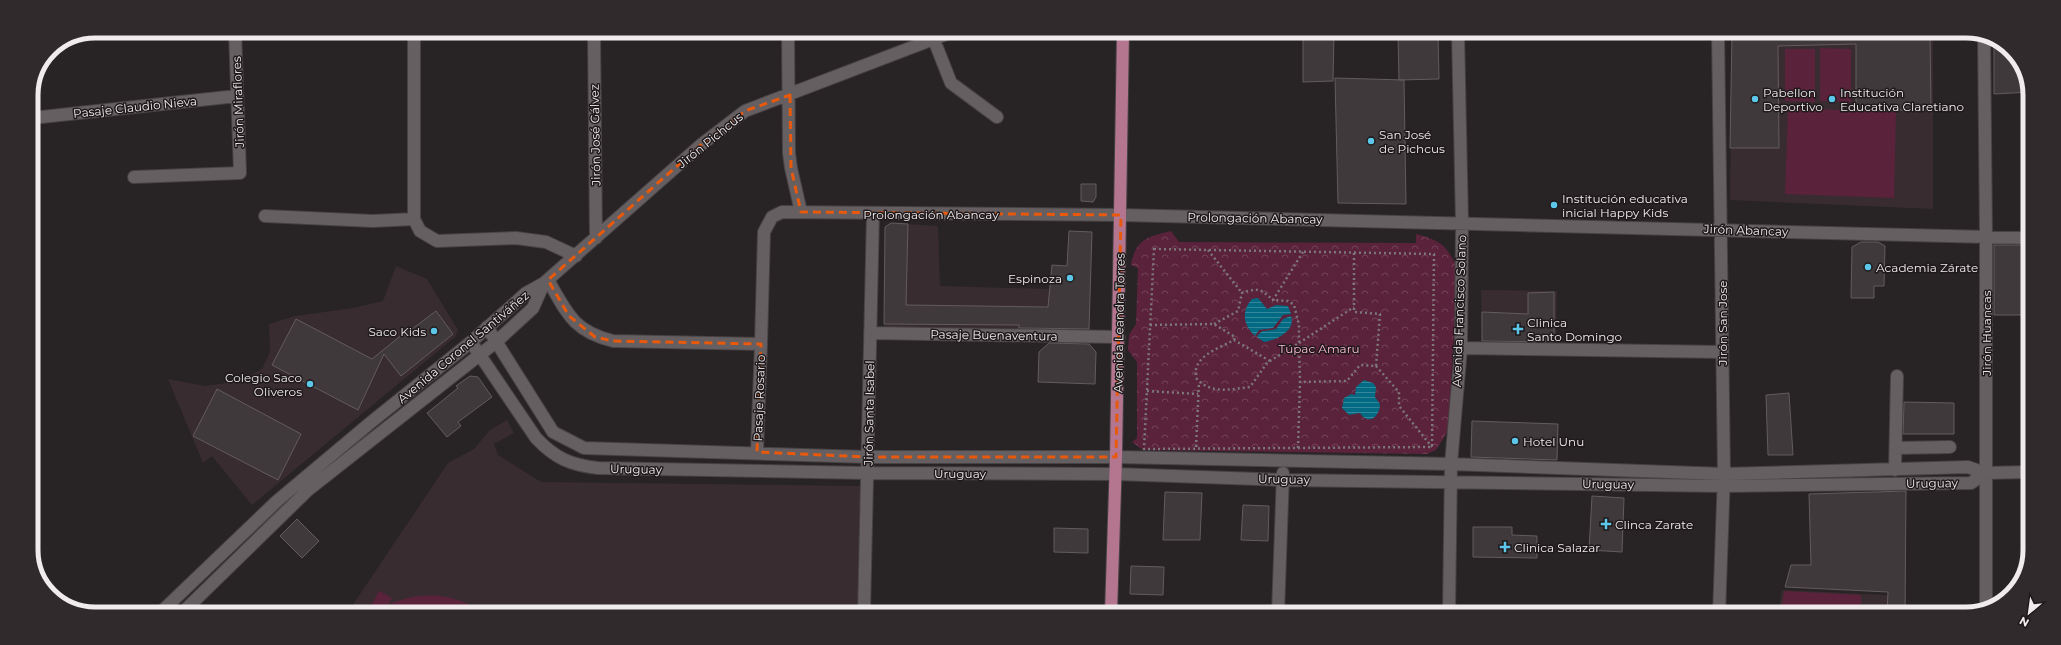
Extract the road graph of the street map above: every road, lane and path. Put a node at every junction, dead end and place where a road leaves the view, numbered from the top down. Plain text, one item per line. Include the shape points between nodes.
1 (235, 38) edge
2 (414, 38) edge
3 (594, 38) edge
4 (788, 38) edge
5 (938, 38) edge
6 (1123, 38) edge
7 (1458, 38) edge
8 (1718, 38) edge
9 (934, 40) junction
10 (1984, 41) edge
11 (790, 95) junction
12 (237, 96) junction
13 (38, 117) edge
14 (997, 117) dead end
15 (134, 177) dead end
16 (801, 212) junction
17 (873, 213) junction
18 (1121, 215) junction
19 (265, 216) dead end
20 (414, 219) junction
21 (1462, 223) junction
22 (1722, 229) junction
23 (1986, 237) junction
24 (596, 238) junction
25 (2023, 238) edge
26 (1208, 250) junction
27 (1303, 252) junction
28 (1354, 253) junction
29 (576, 256) junction
30 (546, 281) junction
31 (1242, 293) junction
32 (1273, 300) junction
33 (1354, 307) junction
34 (1214, 324) junction
35 (1150, 326) junction
36 (487, 327) junction
37 (870, 333) junction
38 (1119, 338) junction
39 (1234, 340) junction
40 (471, 342) junction
41 (496, 342) junction
42 (1299, 343) junction
43 (761, 344) junction
44 (1461, 348) junction
45 (1722, 352) junction
46 (479, 355) junction
47 (1270, 361) junction
48 (1376, 366) junction
49 (1897, 376) dead end
50 (1199, 382) junction
51 (1300, 382) junction
52 (1147, 391) junction
53 (407, 393) junction
54 (1198, 394) junction
55 (416, 404) junction
56 (1432, 447) junction
57 (1950, 447) dead end
58 (1298, 448) junction
59 (1896, 448) junction
60 (1196, 449) junction
61 (757, 452) junction
62 (868, 456) junction
63 (1116, 457) junction
64 (1283, 461) junction
65 (1451, 464) junction
66 (1895, 470) junction
67 (2023, 472) edge
68 (867, 473) junction
69 (1985, 473) junction
70 (1116, 474) junction
71 (1283, 480) junction
72 (1724, 480) junction
73 (1450, 482) junction
74 (1986, 603) edge
75 (166, 607) edge
76 (188, 607) edge
77 (864, 607) edge
78 (1111, 607) edge
79 (1278, 607) edge
80 (1450, 607) edge
81 (1719, 607) edge

1 - 12 street, Jirón Miraflores
2 - 20 street
3 - 24 street, Jirón José Gálvez
4 - 11 street
5 - 9 street, Jirón Pichcus
6 - 18 main road, Avenida Leandra Torres
7 - 21 street, Avenida Francisco Solano
8 - 22 street, Jirón San Jose
9 - 11 street, Jirón Pichcus
9 - 14 street via 951,83
10 - 23 street, Jirón Huancas
11 - 16 street via 790,160
11 - 24 street, Jirón Pichcus via 746,111 702,144
12 - 13 street, Pasaje Claudio Nieva
12 - 15 street, Jirón Miraflores via 240,173
16 - 17 street, Prolongación Abancay
16 - 43 street, Prolongación Abancay via 782,212 772,216 764,232
17 - 18 street, Prolongación Abancay
17 - 37 street, Jirón Santa Isabel
18 - 21 street, Prolongación Abancay
18 - 38 main road, Avenida Leandra Torres
19 - 20 street via 373,221
20 - 29 street via 420,231 437,241 516,238 546,242
21 - 22 street, Jirón Abancay
21 - 44 street, Avenida Francisco Solano
22 - 23 street, Jirón Abancay
22 - 45 street, Jirón San Jose
23 - 25 street, Jirón Abancay
23 - 69 street, Jirón Huancas
24 - 29 street, Jirón Pichcus
26 - 27 path
26 - 31 path
26 - 35 path via 1154,249
27 - 28 path
27 - 32 path
28 - 33 path
28 - 56 path via 1434,254
29 - 30 street, Jirón Pichcus
30 - 36 street, Avenida Coronel Santiváñez via 526,293
30 - 41 street, Avenida Coronel Santiváñez via 533,308
30 - 43 street via 569,316 581,328 595,336 613,341
31 - 32 path via 1259,289
31 - 34 path via 1238,311
32 - 42 path via 1288,301 1294,305 1299,324
33 - 42 path
33 - 48 path via 1354,312 1380,314
34 - 35 path
34 - 39 path via 1235,337
35 - 52 path
36 - 40 street, Avenida Coronel Santiváñez
36 - 41 street, Uruguay
37 - 38 street, Pasaje Buenaventura
37 - 62 street, Jirón Santa Isabel
38 - 63 main road, Avenida Leandra Torres
39 - 47 path
39 - 50 path via 1202,357 1195,372
40 - 46 street, Uruguay
40 - 53 street, Avenida Coronel Santiváñez
41 - 46 street, Avenida Coronel Santiváñez
41 - 61 street, Uruguay via 553,432 584,448
42 - 47 path
42 - 51 path
43 - 61 street, Pasaje Rosario
44 - 45 street
44 - 65 street, Avenida Francisco Solano
45 - 72 street, Jirón San Jose
46 - 55 street, Avenida Coronel Santiváñez
46 - 68 street, Uruguay via 547,450 562,460 581,466
47 - 50 path via 1250,387 1221,390
48 - 51 path via 1360,365 1348,381
48 - 56 path via 1399,392 1399,406
49 - 59 street
50 - 54 path
51 - 58 path
52 - 54 path
52 - 60 path via 1144,449
53 - 55 street
53 - 75 street, Avenida Coronel Santiváñez via 277,501
54 - 60 path
55 - 76 street, Avenida Coronel Santiváñez via 308,490
56 - 58 path
57 - 59 street
58 - 60 path
59 - 66 street
61 - 62 street, Uruguay
62 - 63 street, Uruguay
62 - 68 street, Jirón Santa Isabel
63 - 64 street, Uruguay
63 - 70 main road, Avenida Leandra Torres
64 - 65 street, Uruguay
64 - 71 street
65 - 72 street, Uruguay
65 - 73 street, Avenida Francisco Solano
66 - 69 street, Uruguay via 1968,467
66 - 72 street, Uruguay
67 - 69 street
68 - 70 street, Uruguay
68 - 77 street, Jirón Santa Isabel
69 - 72 street, Uruguay via 1971,483
69 - 74 street, Jirón Huancas
70 - 71 street, Uruguay
70 - 78 main road, Avenida Leandra Torres
71 - 73 street, Uruguay
71 - 79 street
72 - 73 street, Uruguay
72 - 81 street, Jirón San Jose
73 - 80 street, Avenida Francisco Solano

